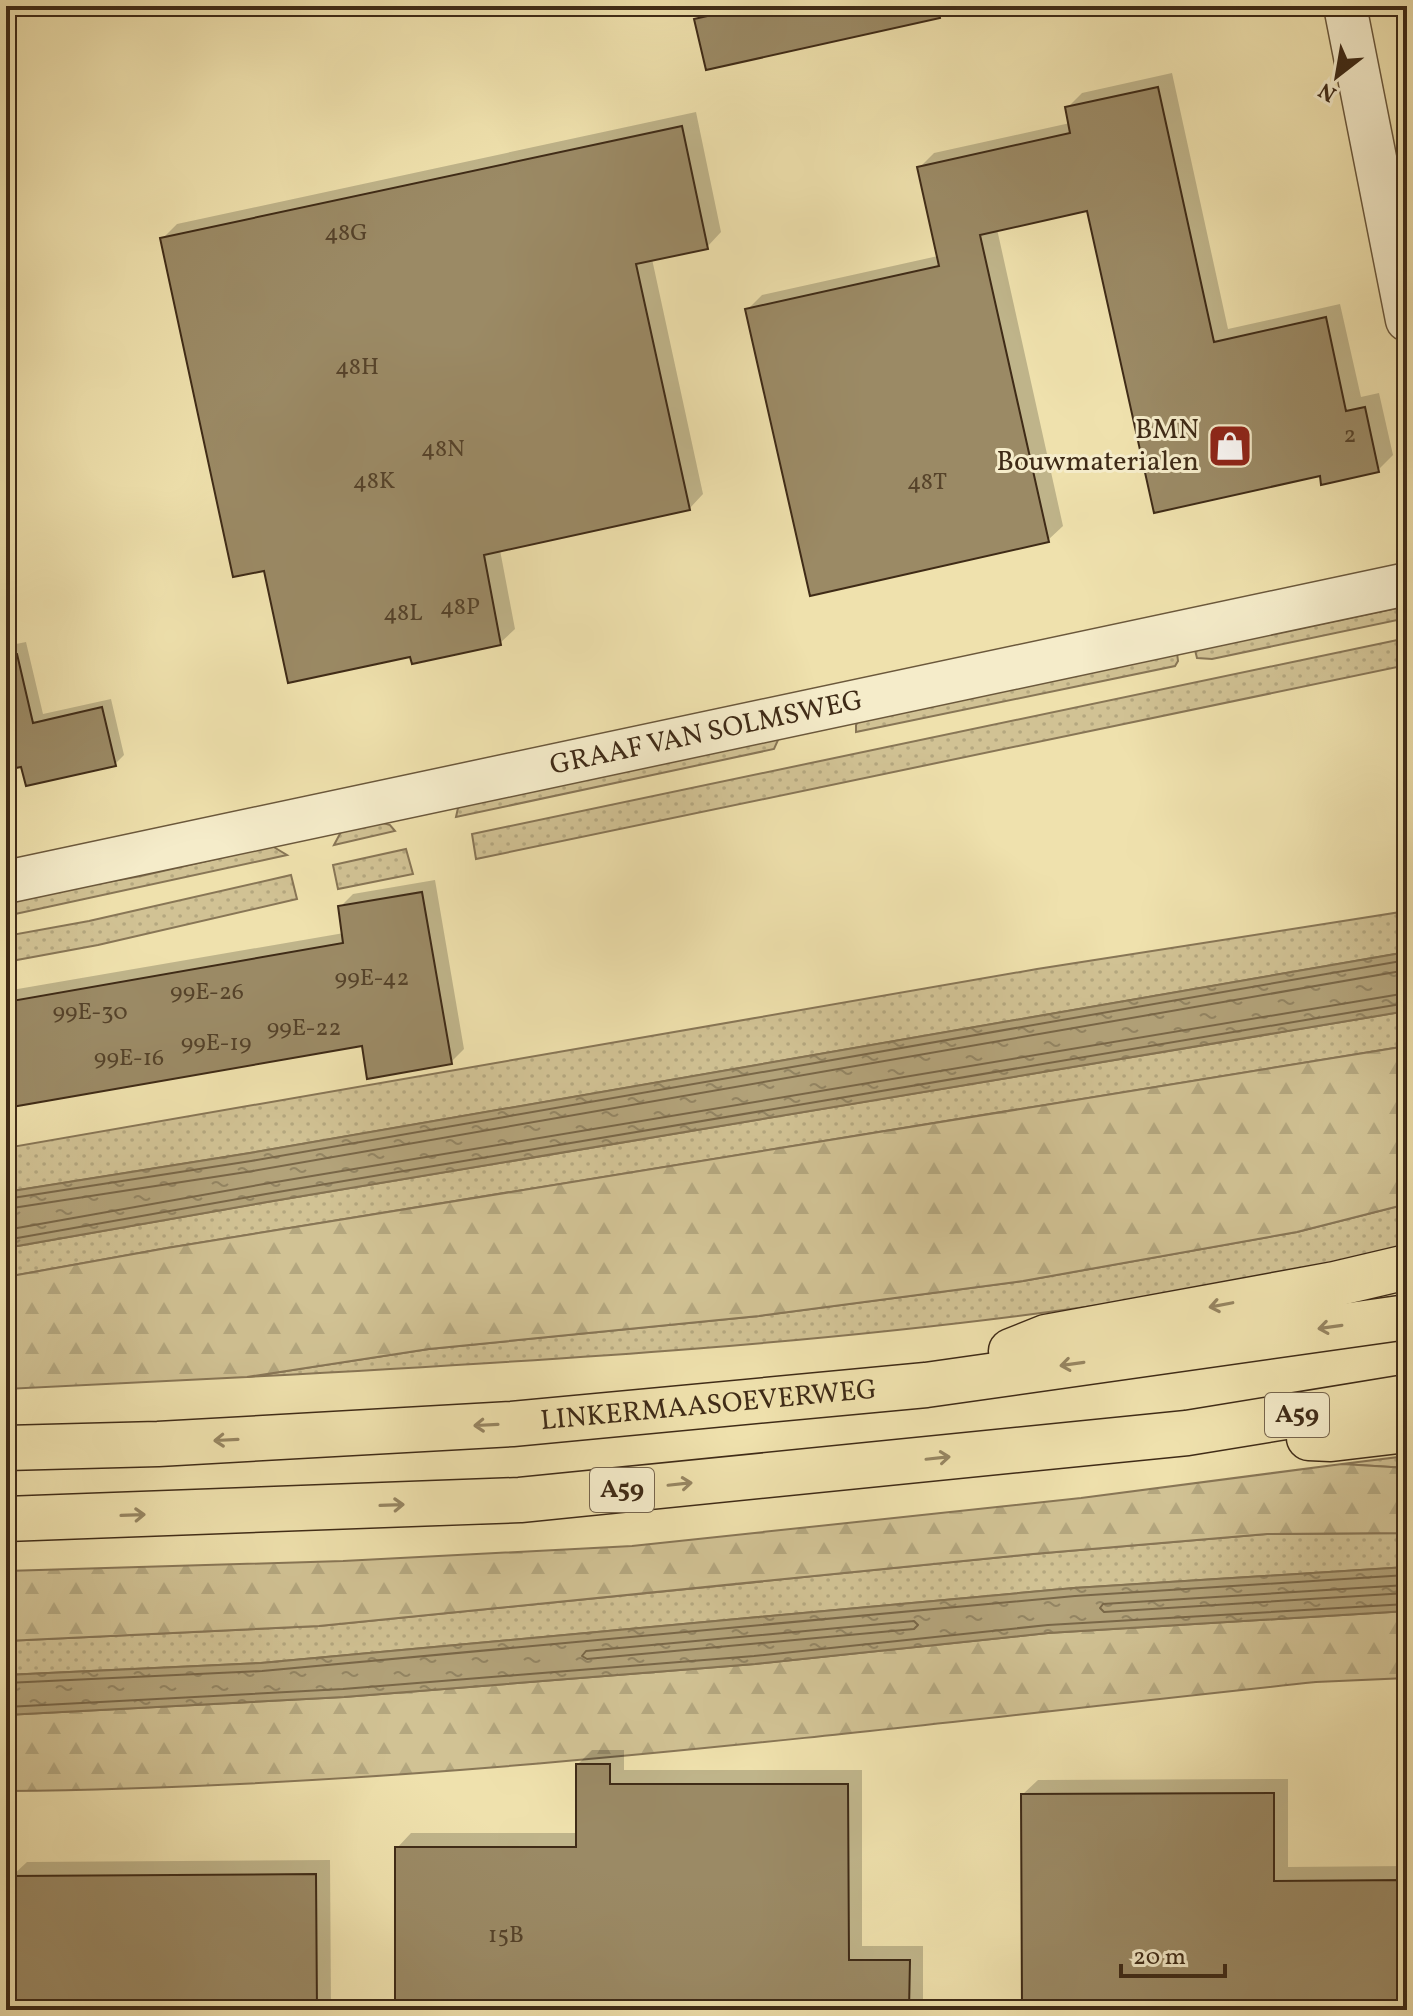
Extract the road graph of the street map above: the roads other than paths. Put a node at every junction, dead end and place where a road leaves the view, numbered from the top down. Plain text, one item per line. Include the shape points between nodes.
1 (1345, 6) edge
2 (1407, 320) edge
3 (1407, 584) edge
4 (6, 882) edge
5 (1407, 1267) edge
6 (1407, 1317) edge
7 (926, 1385) junction
8 (1407, 1397) edge
9 (1407, 1430) edge
10 (1187, 1433) junction
11 (6, 1448) edge
12 (6, 1519) edge

1 - 2 street
3 - 4 street, GRAAF VAN SOLMSWEG
5 -> 7 highway via 1046,1337
6 -> 7 highway, LINKERMAASOEVERWEG
7 -> 11 highway, LINKERMAASOEVERWEG via 512,1424
8 - 10 highway, A59
9 - 10 highway, A59 via 1331,1439
12 -> 10 highway, A59 via 520,1500

